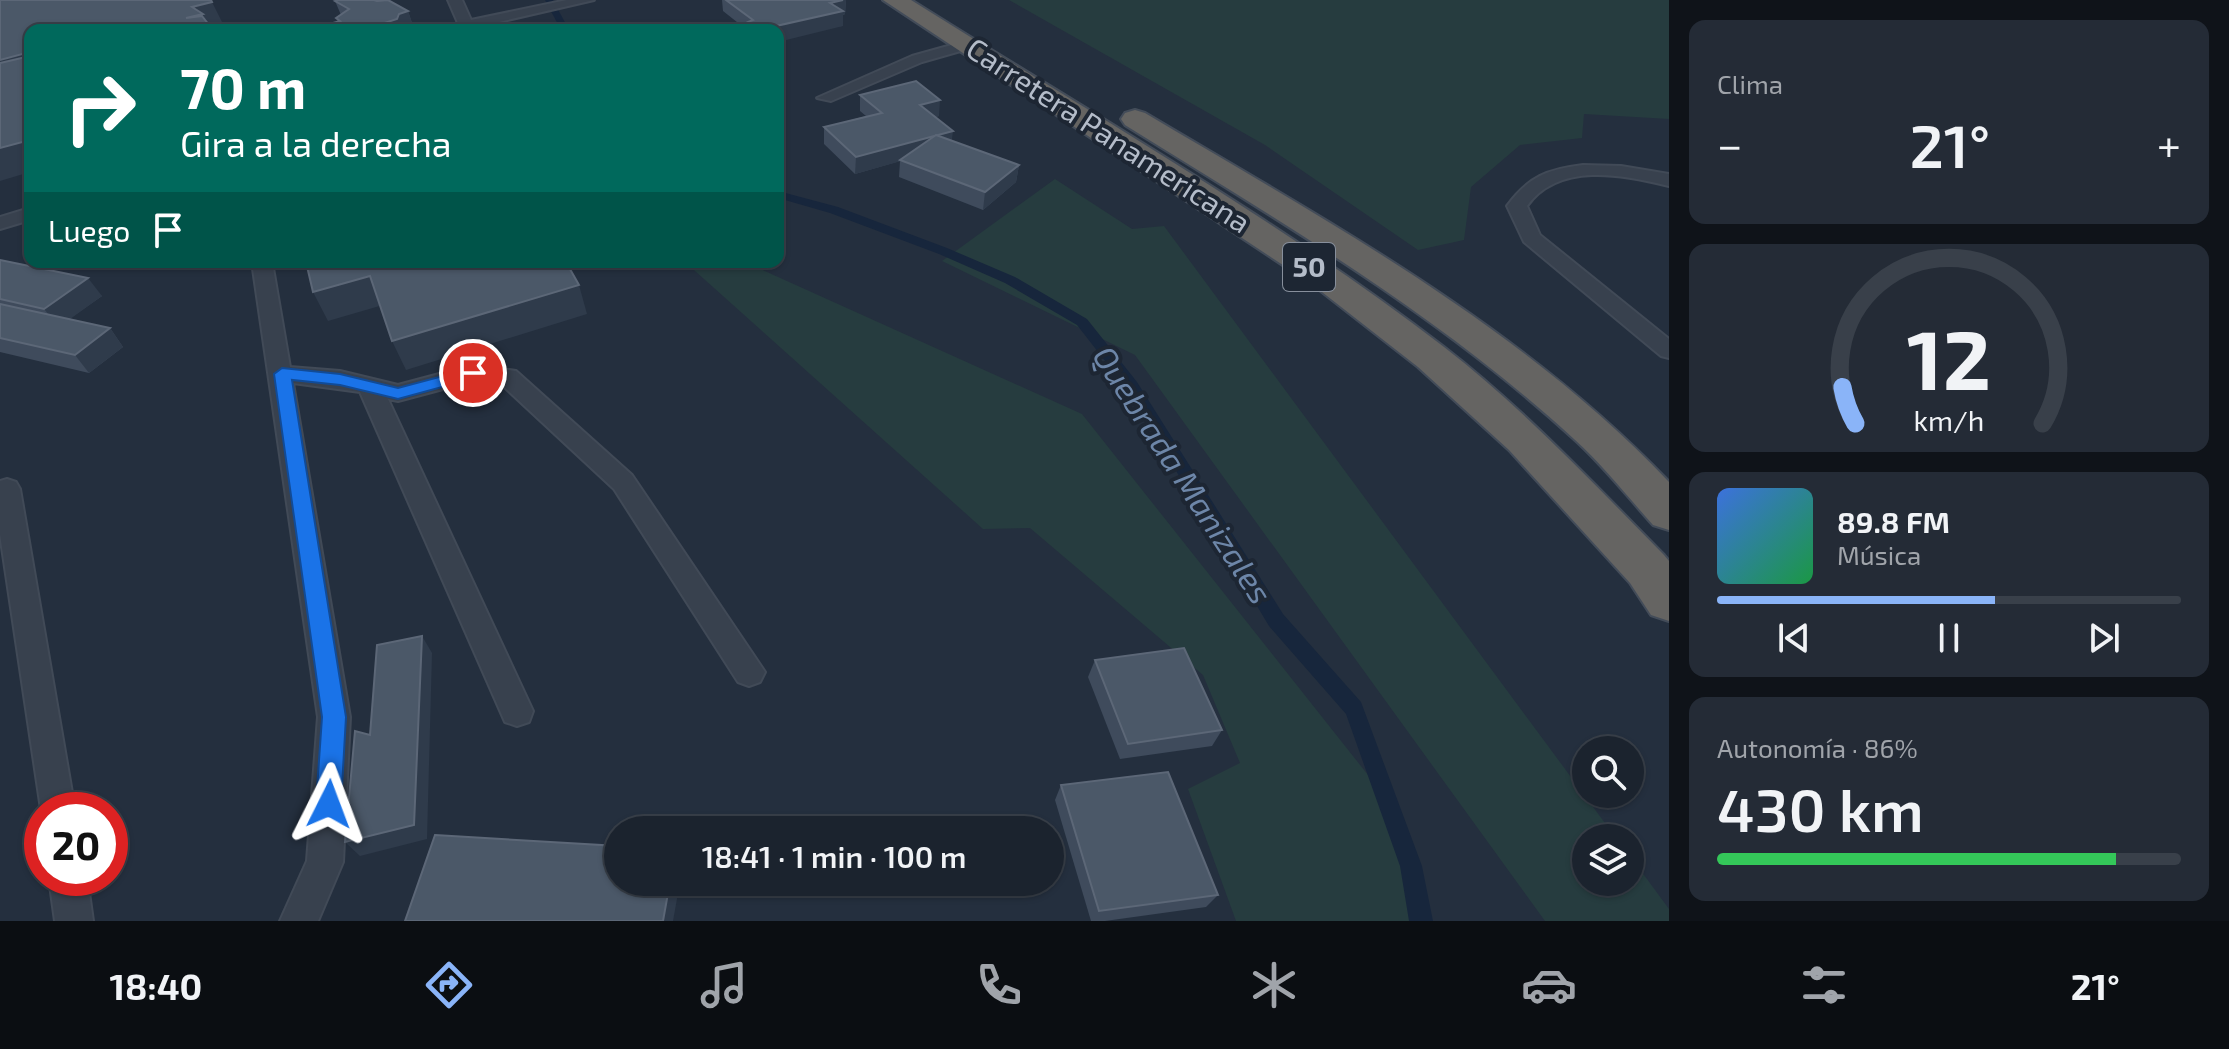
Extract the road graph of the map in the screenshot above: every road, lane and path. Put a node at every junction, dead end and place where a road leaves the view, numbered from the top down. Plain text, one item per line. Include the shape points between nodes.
1 (455, 0) edge
2 (586, 0) edge
3 (895, 0) edge
4 (936, 0) edge
5 (465, 23) junction
6 (462, 24) edge
7 (966, 45) junction
8 (825, 98) dead end
9 (1669, 180) edge
10 (24, 216) edge
11 (0, 223) edge
12 (263, 268) edge
13 (1669, 351) edge
14 (282, 374) junction
15 (371, 389) junction
16 (7, 489) dead end
17 (1669, 512) edge
18 (1669, 600) edge
19 (749, 672) dead end
20 (517, 711) dead end
21 (54, 792) edge
22 (71, 896) edge
23 (74, 921) edge
24 (299, 921) edge

1 - 5 lane
2 - 5 lane
3 - 7 highway, Carretera Panamericana / 50
4 - 17 highway, Carretera Panamericana / 50 via 1364,260 1480,341 1591,430
5 - 6 lane
7 - 8 lane via 917,59
7 - 18 highway, Carretera Panamericana / 50 via 1326,277 1432,358 1524,439 1647,569
9 - 13 lane via 1645,173 1582,170 1539,181 1517,206 1531,238
10 - 11 lane
12 - 14 lane
14 - 15 lane via 340,379
14 - 24 lane via 334,717 325,862
15 - 19 lane via 398,393 473,373 508,377 623,482
15 - 20 lane
16 - 21 lane
22 - 23 lane

